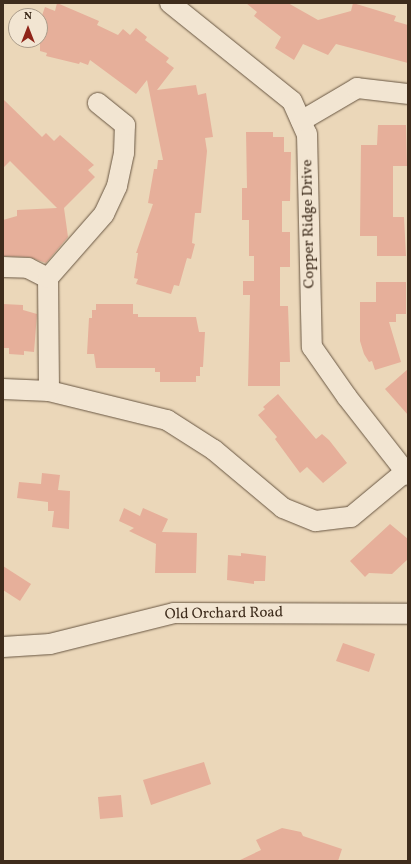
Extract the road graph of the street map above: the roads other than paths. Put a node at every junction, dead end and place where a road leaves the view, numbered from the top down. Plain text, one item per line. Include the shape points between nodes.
1 (170, 3) edge
2 (408, 94) edge
3 (98, 103) dead end
4 (301, 121) junction
5 (3, 267) edge
6 (48, 278) junction
7 (3, 389) edge
8 (49, 391) junction
9 (407, 473) edge
10 (404, 613) edge
11 (3, 647) edge

1 - 4 street, Copper Ridge Drive via 292,100
2 - 4 street via 357,88
3 - 6 street via 125,125 124,152 117,186 104,214
4 - 9 street, Copper Ridge Drive via 307,134 312,347 347,397
5 - 6 street via 28,268
6 - 8 street
7 - 8 street
8 - 9 street via 167,420 214,450 283,508 316,522 352,517
10 - 11 street, Old Orchard Road via 174,613 50,644

